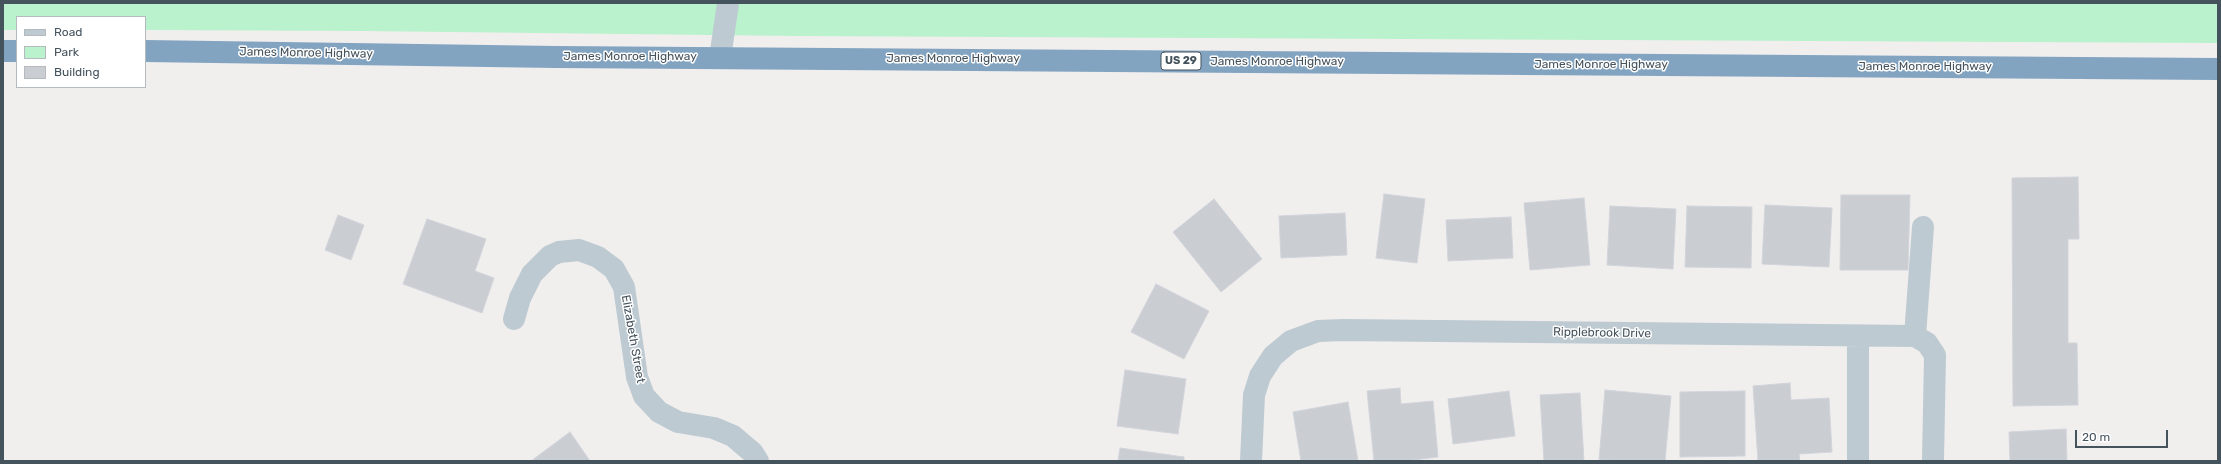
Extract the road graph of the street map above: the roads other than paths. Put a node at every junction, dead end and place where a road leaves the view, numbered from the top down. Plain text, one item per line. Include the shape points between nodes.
1 (728, 3) edge
2 (3, 51) edge
3 (16, 51) edge
4 (146, 51) edge
5 (720, 58) junction
6 (2218, 69) edge
7 (1923, 227) dead end
8 (514, 319) dead end
9 (1858, 336) junction
10 (1915, 336) junction
11 (758, 461) edge
12 (1252, 461) edge
13 (1858, 461) edge
14 (1933, 461) edge

1 - 5 street
2 - 3 highway
4 - 5 highway, James Monroe Highway / US 29
5 - 6 highway, James Monroe Highway / US 29
7 - 10 street
8 - 11 street, Elizabeth Street via 520,298 532,274 550,256 559,252 579,250 598,257 614,269 624,287 637,377 644,396 659,412 678,422 714,428 733,436 753,453
9 - 10 street, Ripplebrook Drive
9 - 12 street, Ripplebrook Drive via 1318,331 1291,341 1273,356 1260,376 1254,394
9 - 13 street
10 - 14 street via 1927,343 1935,355

